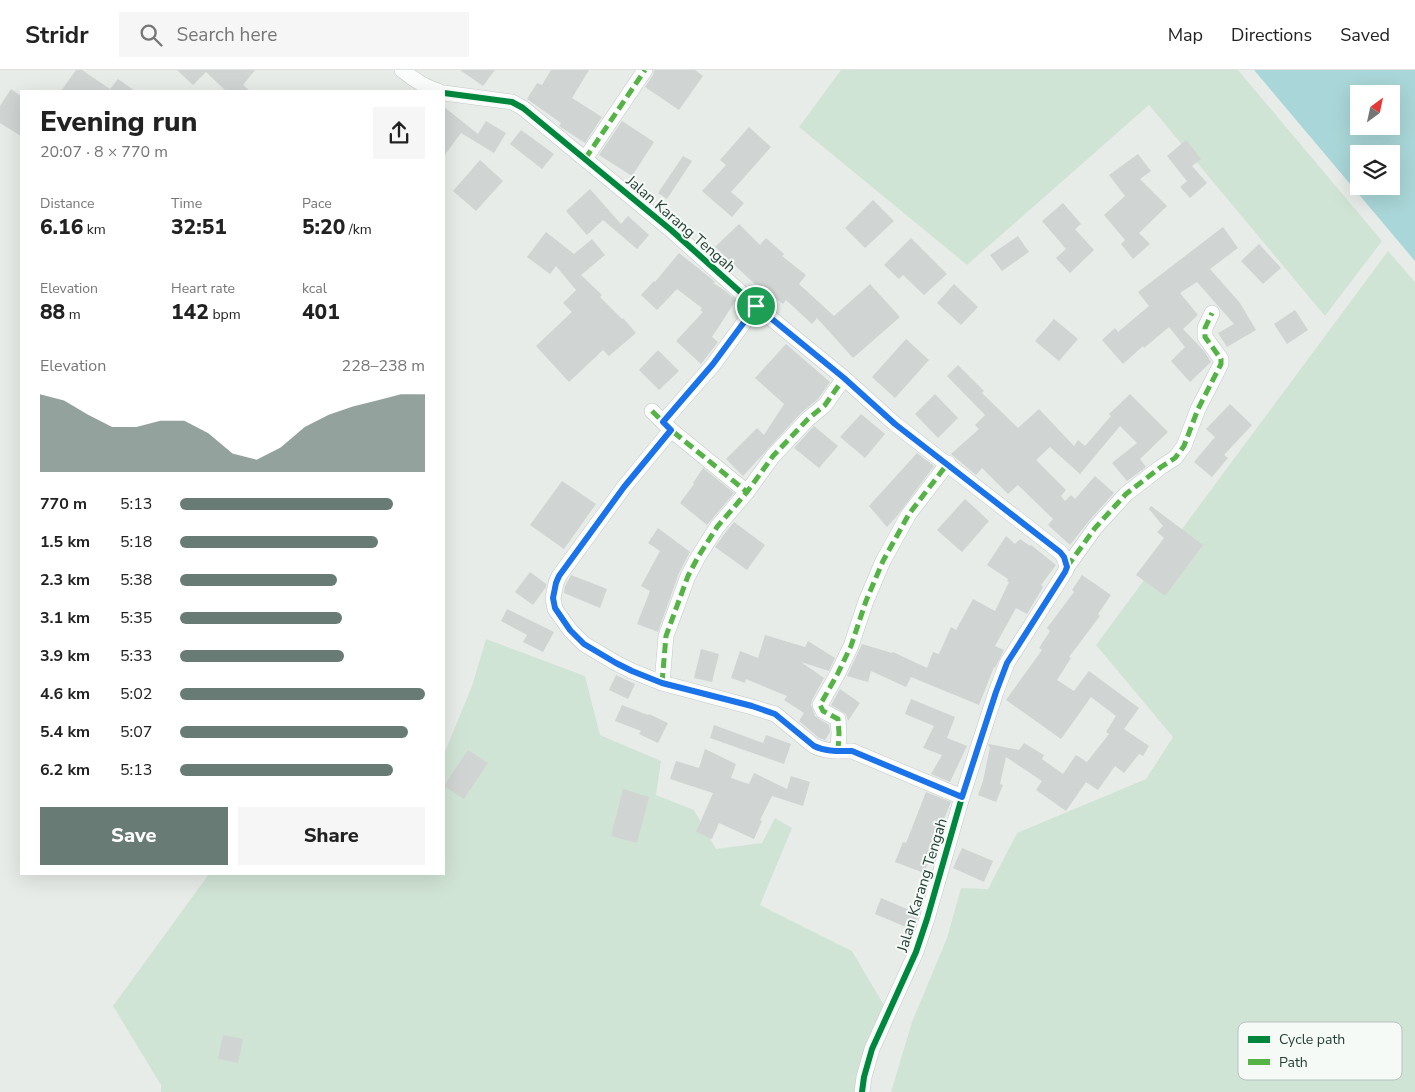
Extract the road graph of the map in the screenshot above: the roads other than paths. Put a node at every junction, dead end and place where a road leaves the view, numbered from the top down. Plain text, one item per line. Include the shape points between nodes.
1 (402, 70) edge
2 (645, 70) edge
3 (435, 90) edge
4 (445, 93) edge
5 (585, 159) junction
6 (756, 306) junction
7 (1212, 313) dead end
8 (844, 378) junction
9 (652, 411) dead end
10 (667, 426) junction
11 (948, 464) junction
12 (747, 492) junction
13 (1067, 567) junction
14 (662, 683) junction
15 (838, 751) junction
16 (962, 797) junction
17 (862, 1092) edge

1 - 3 street
2 - 5 street
4 - 5 street, Jalan Karang Tengah via 512,102
5 - 6 street, Jalan Karang Tengah
6 - 8 street, Jalan Karang Tengah
6 - 10 street
7 - 13 street via 1205,328 1205,337 1221,359 1221,364 1184,446 1175,458 1126,494 1094,528
8 - 11 street, Jalan Karang Tengah via 895,424
8 - 12 street via 825,405 780,448
9 - 10 street
10 - 12 street
10 - 14 street via 572,557 556,583 553,598 562,619 584,644 616,663
11 - 13 street, Jalan Karang Tengah via 1060,552
11 - 15 street via 909,514 883,561 843,665 820,705 823,711 838,720
12 - 14 street via 717,527 688,576 666,636
13 - 16 street, Jalan Karang Tengah via 1007,663
14 - 15 street via 775,714 814,746
15 - 16 street via 852,751
16 - 17 street, Jalan Karang Tengah via 927,920 872,1049

